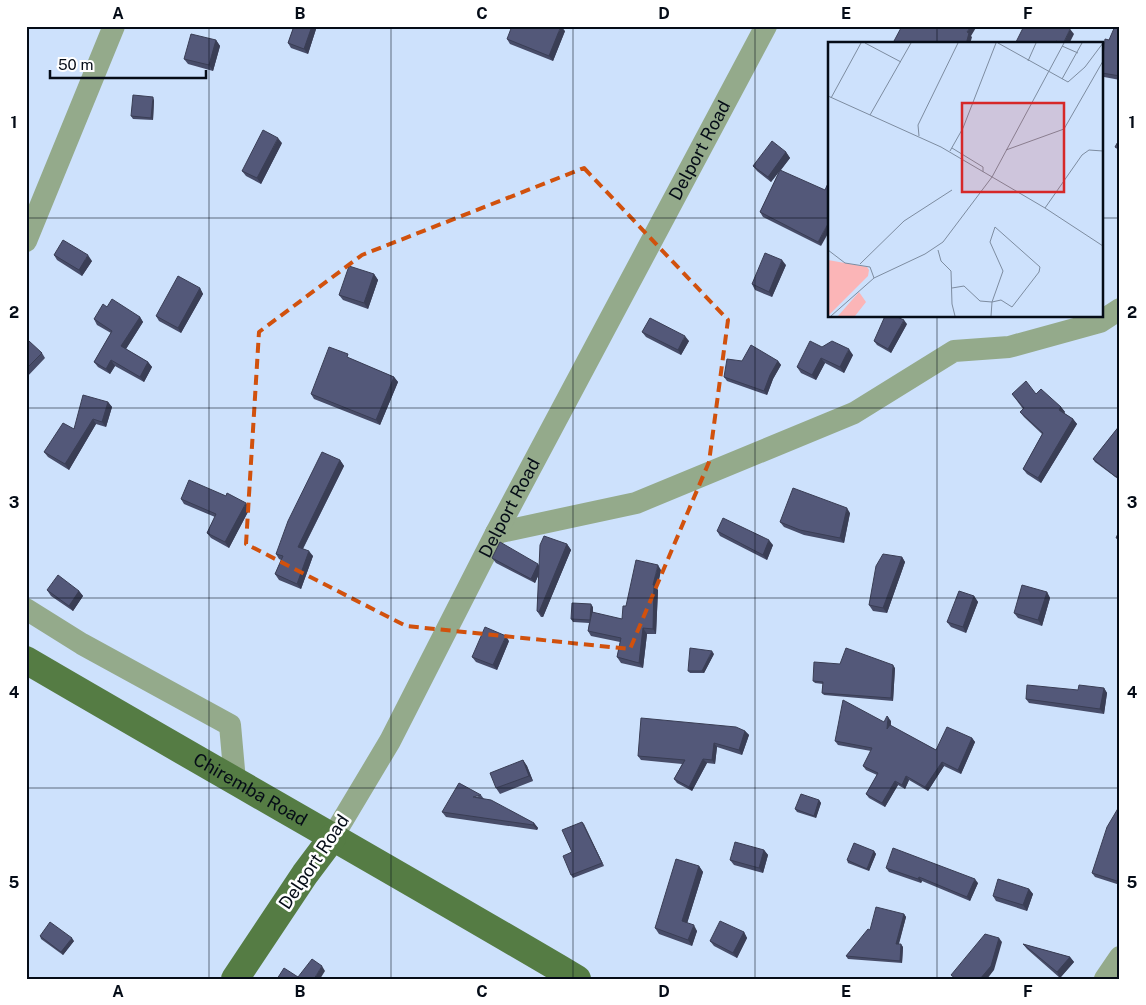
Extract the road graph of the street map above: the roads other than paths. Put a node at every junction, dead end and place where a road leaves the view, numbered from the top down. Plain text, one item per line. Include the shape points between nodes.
1 (114, 26) edge
2 (766, 26) edge
3 (26, 241) edge
4 (1120, 309) edge
5 (496, 534) junction
6 (26, 609) edge
7 (26, 660) edge
8 (235, 781) junction
9 (332, 838) junction
10 (1120, 957) edge
11 (235, 979) edge
12 (577, 979) edge
13 (1105, 979) edge

1 - 3 street
2 - 5 street, Delport Road
4 - 5 street via 1100,322 1009,347 954,351 854,413 636,503
5 - 9 street, Delport Road via 390,741
6 - 8 street via 82,644 230,725
7 - 8 main road, Chiremba Road
8 - 9 main road, Chiremba Road
9 - 11 main road, Delport Road
9 - 12 main road, Chiremba Road via 449,902
10 - 13 street

